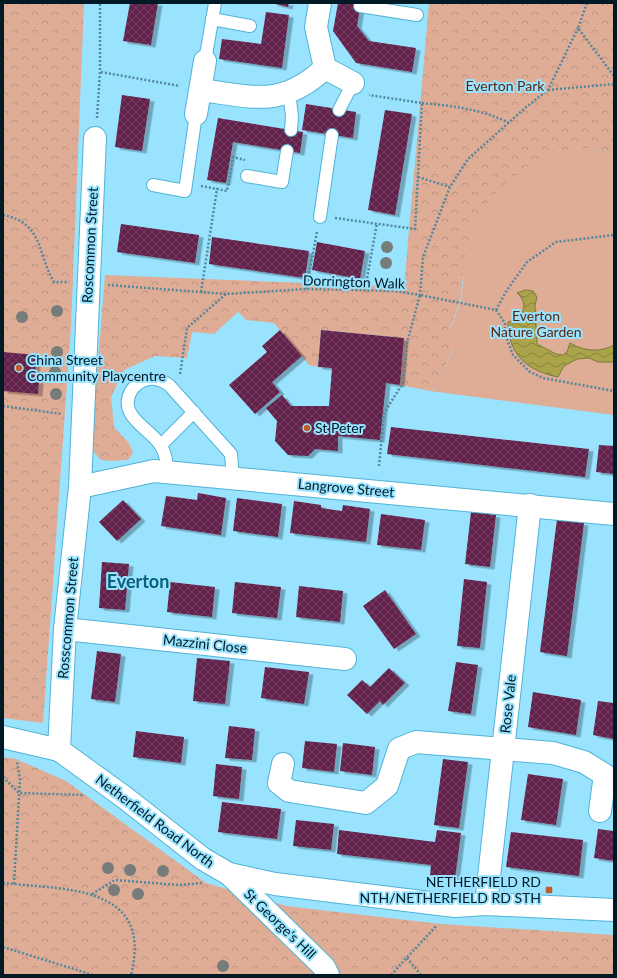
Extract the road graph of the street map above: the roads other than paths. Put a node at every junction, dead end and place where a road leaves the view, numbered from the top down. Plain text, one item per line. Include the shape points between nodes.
1 (215, 3) edge
2 (320, 3) edge
3 (360, 6) dead end
4 (417, 15) dead end
5 (212, 19) junction
6 (250, 26) dead end
7 (205, 61) joint
8 (325, 68) junction
9 (353, 83) joint
10 (200, 90) junction
11 (289, 92) junction
12 (339, 110) dead end
13 (196, 114) joint
14 (291, 130) dead end
15 (332, 135) dead end
16 (95, 138) road end
17 (287, 151) dead end
18 (247, 176) road end
19 (153, 185) dead end
20 (320, 217) road end
21 (194, 412) junction
22 (160, 445) junction
23 (167, 472) junction
24 (233, 478) junction
25 (80, 487) junction
26 (530, 504) junction
27 (614, 514) edge
28 (65, 629) junction
29 (345, 659) dead end
30 (3, 737) edge
31 (503, 748) junction
32 (59, 750) junction
33 (284, 764) dead end
34 (609, 775) edge
35 (600, 811) dead end
36 (229, 874) junction
37 (486, 904) junction
38 (614, 910) edge
39 (328, 975) edge

1 - 5 lane
2 - 8 street via 316,27
3 - 4 lane
5 - 6 lane
5 - 7 lane
7 - 10 street
8 - 9 street
8 - 11 street via 310,82
9 - 12 lane
10 - 11 street via 256,97 276,96
10 - 13 street
11 - 14 lane
13 - 19 lane via 185,191
15 - 20 lane
16 - 25 street, Roscommon Street
17 - 18 lane via 282,182
21 - 22 lane
21 - 22 lane via 169,384 163,381 148,379 134,387 129,399 129,411
21 - 24 lane via 230,454
22 - 23 lane via 167,461
23 - 24 street, Langrove Street
23 - 25 street, Langrove Street via 154,471
24 - 26 street, Langrove Street
25 - 28 street, Rosscommon Street
26 - 27 street, Langrove Street
26 - 31 street, Rose Vale
28 - 29 street, Mazzini Close
28 - 32 street, Rosscommon Street
30 - 32 street
31 - 33 street via 416,742 399,749 387,786 366,803 289,792 279,783
31 - 34 street via 553,753 584,762
31 - 37 street, Rose Vale
32 - 36 street, Netherfield Road North via 124,797 202,859
34 - 35 street
36 - 37 street, Netherfield Road North via 275,884 456,906
36 - 39 street, St George's Hill via 324,967
37 - 38 street, Netherfield Road North

